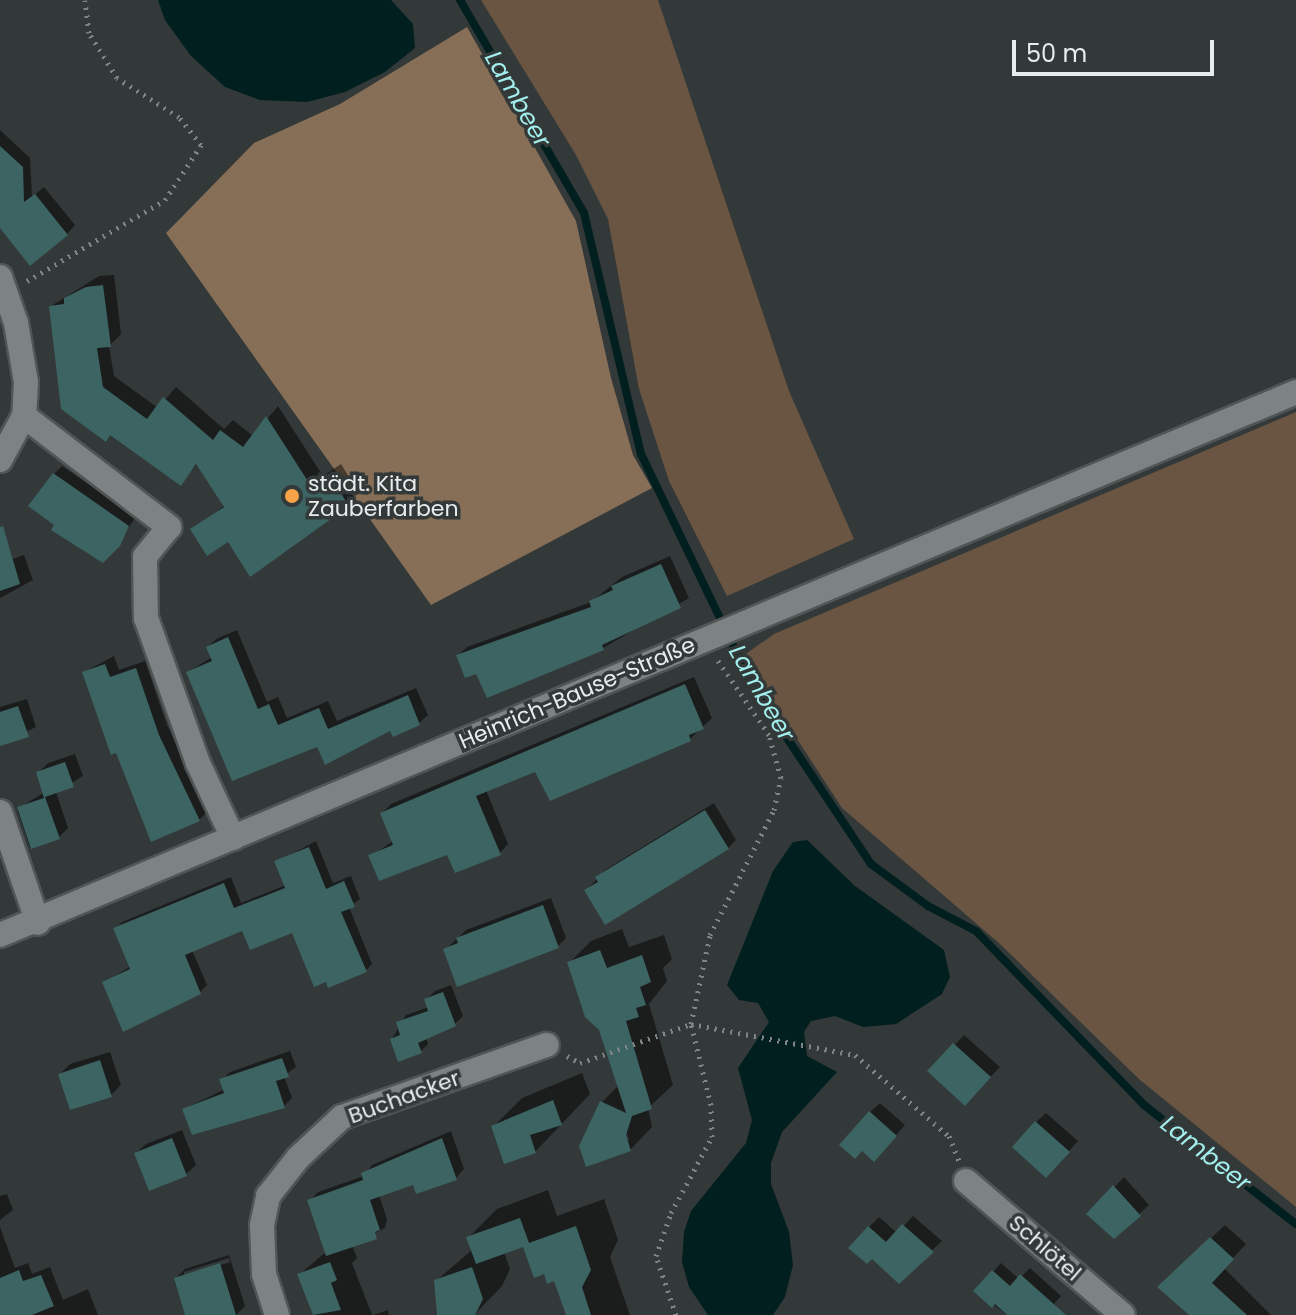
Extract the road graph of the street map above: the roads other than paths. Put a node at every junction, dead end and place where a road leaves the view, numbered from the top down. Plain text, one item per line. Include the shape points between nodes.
1 (4, 285) edge
2 (1296, 392) edge
3 (24, 416) junction
4 (0, 460) edge
5 (0, 812) edge
6 (233, 838) junction
7 (38, 923) junction
8 (0, 935) edge
9 (547, 1045) road end
10 (966, 1181) road end
11 (277, 1315) edge
12 (1123, 1315) edge

1 - 3 street via 26,382
2 - 6 street, Heinrich-Bause-Straße
3 - 4 street
3 - 6 street via 169,527 145,557 146,618 198,763
5 - 7 street
6 - 7 street, Heinrich-Bause-Straße
7 - 8 street, Heinrich-Bause-Straße
9 - 11 street, Buchacker via 342,1117 298,1158 268,1196 262,1225 264,1274
10 - 12 street, Schlötel

